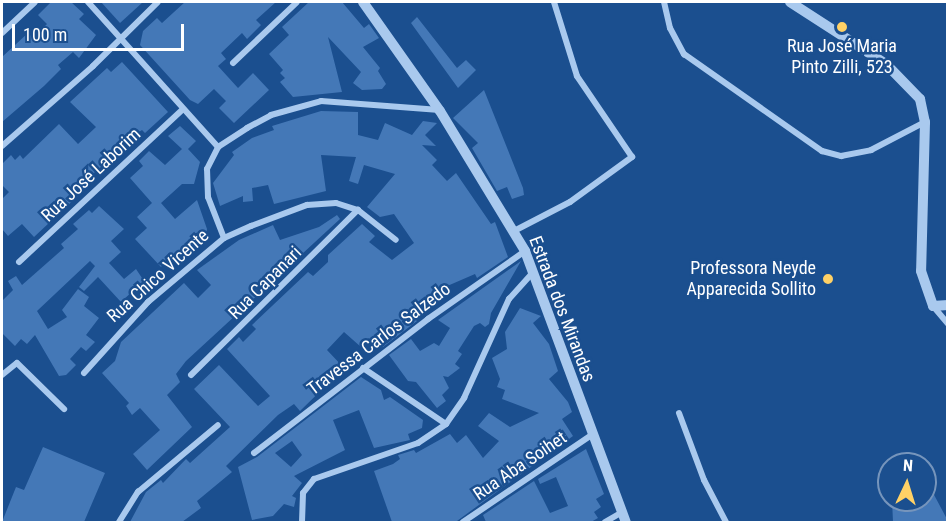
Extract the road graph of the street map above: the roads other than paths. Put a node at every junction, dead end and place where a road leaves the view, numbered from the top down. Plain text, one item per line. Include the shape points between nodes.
1 (35, 2) edge
2 (88, 2) edge
3 (159, 2) edge
4 (297, 2) edge
5 (363, 2) edge
6 (554, 2) edge
7 (664, 2) edge
8 (791, 2) edge
9 (2, 33) edge
10 (122, 39) junction
11 (233, 63) dead end
12 (183, 109) junction
13 (440, 111) junction
14 (925, 122) junction
15 (2, 146) edge
16 (218, 147) junction
17 (358, 210) junction
18 (514, 231) junction
19 (224, 238) junction
20 (396, 240) dead end
21 (525, 251) junction
22 (19, 262) dead end
23 (533, 272) junction
24 (948, 305) edge
25 (933, 306) junction
26 (948, 324) edge
27 (363, 368) junction
28 (84, 373) dead end
29 (2, 375) edge
30 (191, 375) dead end
31 (64, 409) dead end
32 (679, 413) dead end
33 (446, 424) junction
34 (218, 425) dead end
35 (593, 434) junction
36 (254, 453) dead end
37 (624, 517) edge
38 (119, 522) edge
39 (302, 522) edge
40 (463, 522) edge
41 (605, 522) edge
42 (726, 522) edge

1 - 9 street
2 - 10 street
3 - 10 street
4 - 11 street
5 - 13 street, Estrada dos Mirandas
6 - 18 street via 577,76 632,157 570,202
7 - 14 street via 670,28 684,54 822,151 842,156 871,150
8 - 14 street via 909,84 920,99
10 - 12 street
10 - 15 street
12 - 16 street
12 - 22 street, Rua José Laborim
13 - 16 street via 321,101 271,115
13 - 18 street, Estrada dos Mirandas
14 - 25 street via 919,257
16 - 19 street via 206,181
17 - 19 street, Rua Chico Vicente via 336,203 307,205
17 - 20 street, Rua Chico Vicente
17 - 30 street, Rua Capanari
18 - 21 street, Estrada dos Mirandas
19 - 28 street, Rua Chico Vicente via 133,315
21 - 23 street, Estrada dos Mirandas
21 - 27 street, Travessa Carlos Salzedo
23 - 33 street via 509,299 464,398
23 - 35 street, Estrada dos Mirandas
24 - 25 street
25 - 26 street
27 - 33 street
27 - 36 street, Travessa Carlos Salzedo
29 - 31 street via 17,363
32 - 42 street via 704,480
33 - 39 street via 418,443 314,478 303,493
34 - 38 street via 138,492
35 - 37 street, Estrada dos Mirandas
35 - 40 street, Rua Aba Soihet
37 - 41 street

